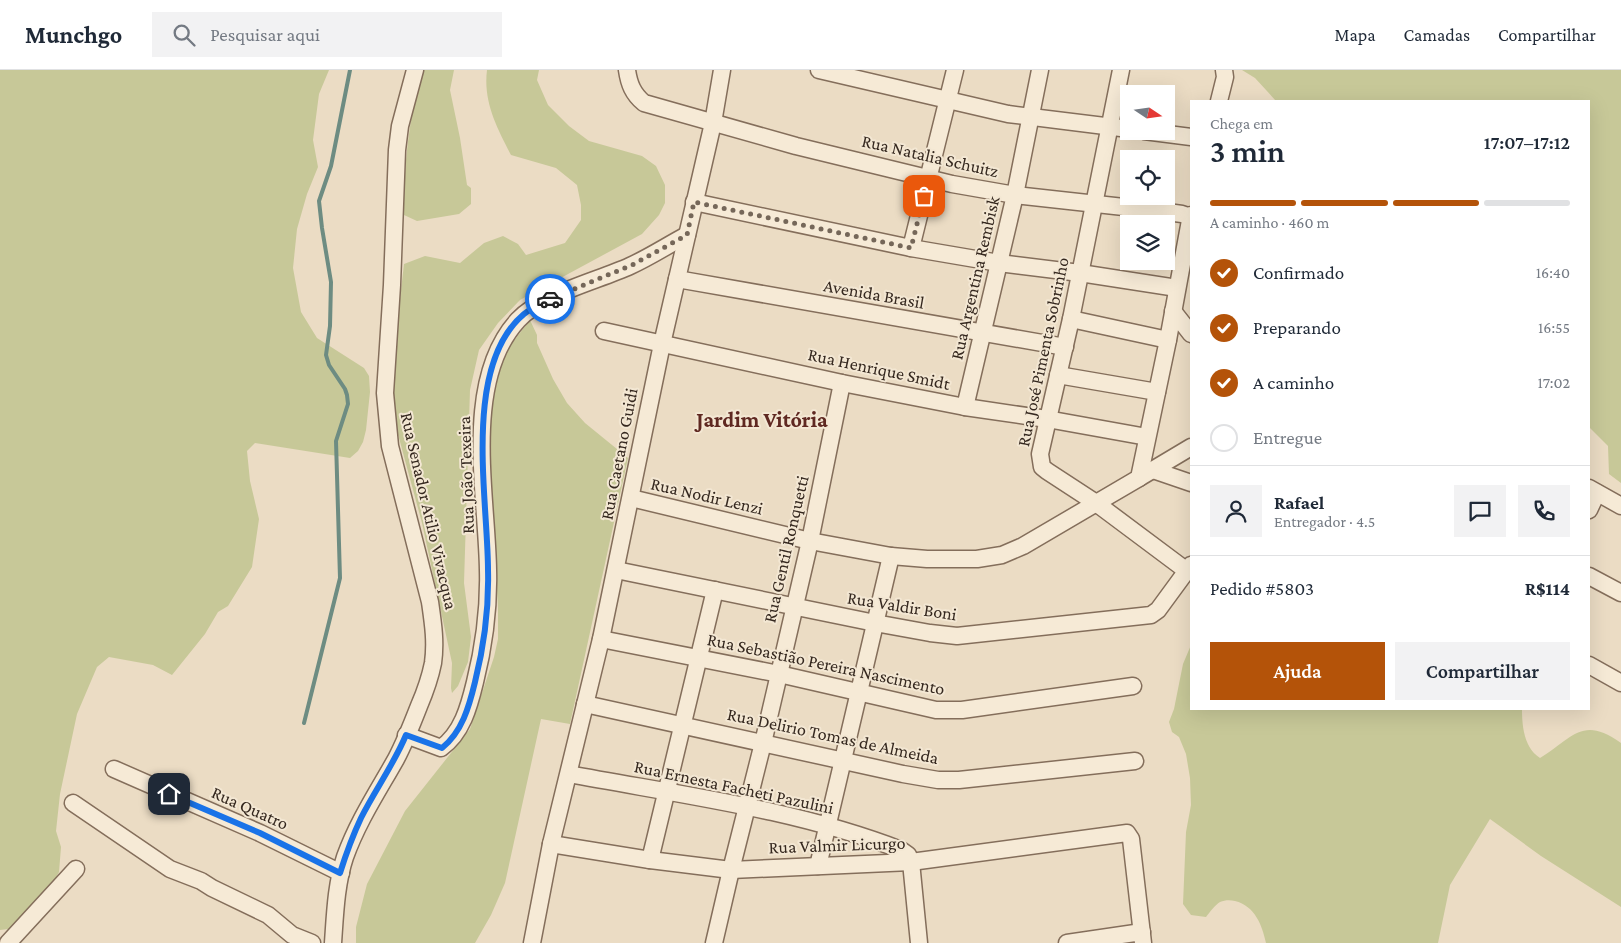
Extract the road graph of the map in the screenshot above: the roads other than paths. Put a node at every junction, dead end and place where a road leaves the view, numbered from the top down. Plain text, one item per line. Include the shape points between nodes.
1 (415, 70) edge
2 (627, 70) edge
3 (722, 70) edge
4 (819, 70) edge
5 (955, 70) edge
6 (1040, 70) edge
7 (1121, 70) edge
8 (1224, 70) edge
9 (948, 100) junction
10 (1219, 100) edge
11 (1031, 118) junction
12 (713, 123) junction
13 (1109, 127) junction
14 (1120, 128) edge
15 (1175, 135) edge
16 (1190, 137) edge
17 (928, 179) junction
18 (1015, 195) junction
19 (694, 202) junction
20 (1093, 203) junction
21 (1190, 216) edge
22 (1190, 221) edge
23 (687, 235) junction
24 (911, 248) junction
25 (999, 263) junction
26 (1080, 273) junction
27 (677, 279) junction
28 (1177, 288) junction
29 (1173, 311) junction
30 (1071, 319) junction
31 (604, 330) dead end
32 (982, 333) junction
33 (1190, 333) edge
34 (1168, 340) junction
35 (662, 344) junction
36 (1065, 347) junction
37 (1058, 375) junction
38 (842, 383) junction
39 (1157, 392) junction
40 (965, 407) junction
41 (1047, 419) junction
42 (1147, 438) junction
43 (1190, 448) edge
44 (1146, 474) junction
45 (1190, 482) edge
46 (1593, 491) edge
47 (631, 498) junction
48 (1096, 503) junction
49 (1590, 505) edge
50 (1621, 506) edge
51 (810, 541) junction
52 (891, 556) junction
53 (1189, 568) edge
54 (616, 570) junction
55 (1590, 577) edge
56 (715, 590) junction
57 (1621, 593) edge
58 (794, 606) junction
59 (875, 623) junction
60 (601, 639) junction
61 (699, 658) junction
62 (1590, 666) edge
63 (779, 674) junction
64 (1621, 683) edge
65 (1133, 686) dead end
66 (859, 692) junction
67 (585, 704) junction
68 (683, 725) junction
69 (406, 735) junction
70 (763, 743) junction
71 (843, 761) junction
72 (1135, 761) dead end
73 (114, 769) dead end
74 (569, 774) junction
75 (667, 793) junction
76 (72, 803) dead end
77 (747, 807) junction
78 (827, 826) junction
79 (551, 844) junction
80 (650, 860) junction
81 (911, 862) junction
82 (818, 866) junction
83 (76, 869) dead end
84 (731, 870) junction
85 (340, 873) junction
86 (1142, 938) edge
87 (8, 943) edge
88 (312, 943) edge
89 (333, 943) edge
90 (532, 943) edge
91 (714, 943) edge
92 (919, 943) edge
93 (1067, 943) edge

1 - 69 street, Rua Senador Atilio Vivacqua via 397,150 385,393 390,446 430,602 434,648 427,685
2 - 12 street, Rua Natalia Schuitz via 631,88 644,103
3 - 12 street, Rua Caetano Guidi
4 - 9 street
5 - 9 street
6 - 11 street, Rua Argentina Rembisk
7 - 13 street, Rua José Pimenta Sobrinho
8 - 10 street
9 - 11 street
9 - 17 street
11 - 13 street
11 - 18 street, Rua Argentina Rembisk
12 - 17 street, Rua Natalia Schuitz
12 - 19 street, Rua Caetano Guidi
13 - 14 street
13 - 20 street, Rua José Pimenta Sobrinho
15 - 16 street
17 - 18 street, Rua Natalia Schuitz
17 - 24 street
18 - 20 street, Rua Natalia Schuitz
18 - 25 street, Rua Argentina Rembisk
19 - 23 street, Rua Caetano Guidi
19 - 24 street
20 - 21 street, Rua Natalia Schuitz
20 - 26 street, Rua José Pimenta Sobrinho
22 - 28 street
23 - 27 street, Rua Caetano Guidi
23 - 69 street, Rua João Texeira via 632,265 538,305 524,314 508,332 496,357 484,405 482,447 488,545 487,596 484,633 471,698 461,726 442,748
24 - 25 street
25 - 26 street
25 - 32 street, Rua Argentina Rembisk
26 - 28 street
26 - 30 street, Rua José Pimenta Sobrinho
27 - 32 street, Avenida Brasil
27 - 35 street, Rua Caetano Guidi
28 - 29 street
29 - 33 street
29 - 34 street
30 - 34 street
30 - 36 street, Rua José Pimenta Sobrinho
31 - 35 street, Rua Henrique Smidt
32 - 36 street, Avenida Brasil
32 - 40 street, Rua Argentina Rembisk
34 - 39 street
35 - 38 street, Rua Henrique Smidt
35 - 47 street, Rua Caetano Guidi
36 - 37 street, Rua José Pimenta Sobrinho
37 - 39 street
37 - 41 street, Rua José Pimenta Sobrinho
38 - 40 street, Rua Henrique Smidt
38 - 51 street, Rua Gentil Ronquetti
39 - 42 street
40 - 41 street, Rua Henrique Smidt
41 - 42 street, Rua Henrique Smidt
41 - 48 street, Rua José Pimenta Sobrinho via 1040,454 1042,467
42 - 44 street
43 - 44 street, Rua Nodir Lenzi
44 - 45 street
44 - 48 street, Rua Nodir Lenzi
46 - 49 street
46 - 50 street
47 - 51 street, Rua Nodir Lenzi
47 - 54 street, Rua Caetano Guidi
48 - 52 street, Rua Nodir Lenzi via 1002,555 977,559
48 - 53 street, Rua José Pimenta Sobrinho
51 - 52 street, Rua Nodir Lenzi
51 - 58 street, Rua Gentil Ronquetti
52 - 59 street
53 - 59 street, Rua Valdir Boni via 1158,610 1142,617 957,636
54 - 56 street, Rua Valdir Boni
54 - 60 street, Rua Caetano Guidi
55 - 57 street
56 - 58 street, Rua Valdir Boni
56 - 61 street
58 - 59 street, Rua Valdir Boni
58 - 63 street, Rua Gentil Ronquetti
59 - 66 street
60 - 61 street, Rua Sebastião Pereira Nascimento
60 - 67 street, Rua Caetano Guidi
61 - 63 street, Rua Sebastião Pereira Nascimento
61 - 68 street
62 - 64 street
63 - 66 street, Rua Sebastião Pereira Nascimento
63 - 70 street, Rua Gentil Ronquetti
65 - 66 street, Rua Sebastião Pereira Nascimento via 953,710 922,707
66 - 71 street
67 - 68 street, Rua Delirio Tomas de Almeida
67 - 74 street, Rua Caetano Guidi
68 - 70 street, Rua Delirio Tomas de Almeida
68 - 75 street
69 - 85 street, Rua Senador Atilio Vivacqua via 397,757 361,818
70 - 71 street, Rua Delirio Tomas de Almeida
70 - 77 street, Rua Gentil Ronquetti
71 - 72 street, Rua Delirio Tomas de Almeida via 920,778 959,780
71 - 78 street
73 - 85 street, Rua Quatro via 260,833
74 - 75 street, Rua Ernesta Facheti Pazulini
74 - 79 street, Rua Caetano Guidi
75 - 77 street, Rua Ernesta Facheti Pazulini
75 - 80 street
76 - 88 street via 170,869 201,881 268,916 292,935
77 - 78 street, Rua Ernesta Facheti Pazulini
77 - 84 street, Rua Gentil Ronquetti
78 - 81 street, Rua Ernesta Facheti Pazulini via 901,850
78 - 82 street
79 - 80 street, Rua Valmir Licurgo
79 - 90 street, Rua Caetano Guidi
80 - 84 street, Rua Valmir Licurgo
81 - 82 street, Rua Valmir Licurgo
81 - 86 street, Rua Valmir Licurgo via 1124,833 1131,839
81 - 92 street
82 - 84 street, Rua Valmir Licurgo
83 - 87 street
84 - 91 street, Rua Gentil Ronquetti
85 - 89 street, Rua Senador Atilio Vivacqua
86 - 93 street

